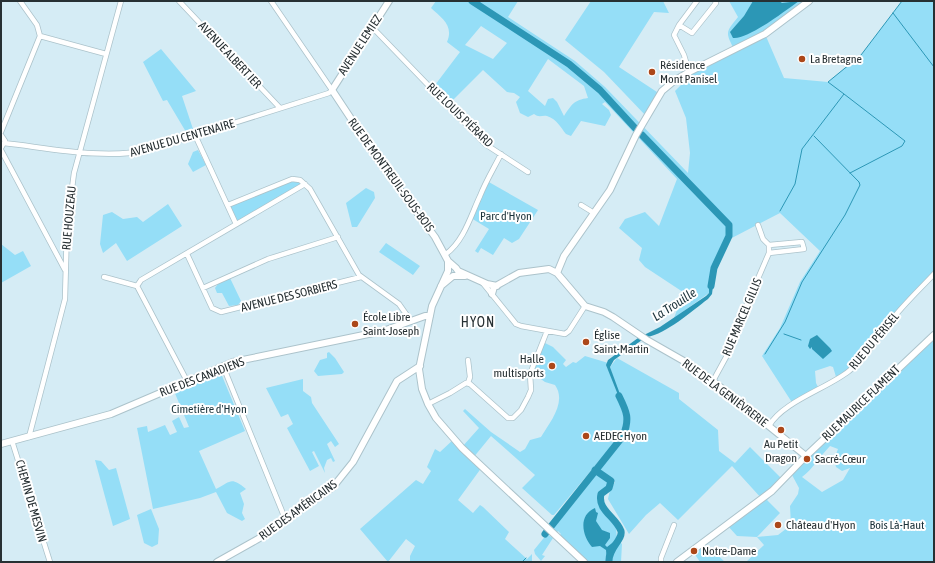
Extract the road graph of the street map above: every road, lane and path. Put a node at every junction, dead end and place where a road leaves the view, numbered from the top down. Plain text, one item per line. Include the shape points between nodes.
1 (20, 1) edge
2 (121, 1) edge
3 (179, 1) edge
4 (271, 1) edge
5 (390, 1) edge
6 (698, 1) edge
7 (715, 1) edge
8 (809, 1) edge
9 (679, 25) junction
10 (372, 27) junction
11 (40, 36) junction
12 (106, 54) junction
13 (689, 72) junction
14 (332, 90) junction
15 (280, 108) junction
16 (1, 132) edge
17 (1, 135) edge
18 (195, 135) junction
19 (4, 143) junction
20 (1, 149) edge
21 (80, 151) junction
22 (501, 154) junction
23 (528, 172) dead end
24 (305, 184) junction
25 (228, 205) junction
26 (581, 205) dead end
27 (594, 213) junction
28 (236, 224) junction
29 (758, 225) dead end
30 (338, 237) junction
31 (769, 245) junction
32 (769, 253) junction
33 (187, 254) junction
34 (446, 254) junction
35 (564, 256) junction
36 (449, 266) junction
37 (549, 269) junction
38 (66, 271) junction
39 (557, 273) junction
40 (455, 274) junction
41 (934, 274) edge
42 (104, 277) dead end
43 (361, 277) junction
44 (482, 282) junction
45 (137, 286) junction
46 (441, 286) junction
47 (203, 288) junction
48 (494, 289) junction
49 (585, 306) junction
50 (430, 316) junction
51 (411, 321) junction
52 (547, 331) junction
53 (934, 334) edge
54 (468, 360) dead end
55 (223, 366) junction
56 (420, 366) junction
57 (187, 380) junction
58 (713, 381) junction
59 (468, 383) junction
60 (428, 404) junction
61 (768, 426) junction
62 (29, 437) junction
63 (12, 441) junction
64 (1, 444) edge
65 (806, 456) junction
66 (286, 521) junction
67 (674, 525) dead end
68 (660, 558) edge
69 (50, 562) edge
70 (217, 562) edge
71 (584, 562) edge
72 (677, 562) edge

1 - 11 street via 37,25
2 - 12 street, RUE HOUZEAU
3 - 15 street, AVENUE ALBERT IER
4 - 14 street
5 - 10 street, AVENUE LEMIEZ
6 - 9 street
7 - 9 street via 692,33
8 - 13 street via 765,34
9 - 13 street via 674,35
10 - 14 street, AVENUE LEMIEZ
10 - 22 street, RUE LOUIS PIÉRARD via 485,144
11 - 12 street
11 - 16 street
12 - 21 street, RUE HOUZEAU
13 - 27 street via 662,91 636,135 610,190
14 - 15 street, AVENUE DU CENTENAIRE
14 - 34 street, RUE DE MONTREUIL-SOUS-BOIS
15 - 18 street, AVENUE DU CENTENAIRE
17 - 19 street
18 - 21 street, AVENUE DU CENTENAIRE via 127,154
18 - 25 street
19 - 20 street
19 - 21 street, AVENUE DU CENTENAIRE
20 - 38 street
21 - 38 street, RUE HOUZEAU via 67,227
22 - 23 street
22 - 34 street, RUE LOUIS PIÉRARD via 468,224 452,250
24 - 25 street via 294,178
24 - 28 street
24 - 30 street
25 - 28 street
26 - 27 street
27 - 35 street
28 - 33 street
29 - 31 street via 763,239
30 - 43 street
30 - 47 street via 268,259
31 - 32 street, RUE MARCEL GILLIS
31 - 32 street via 802,242 804,249
32 - 58 street, RUE MARCEL GILLIS via 740,320 731,348
33 - 45 street via 141,280
33 - 47 street
34 - 36 street, RUE DE MONTREUIL-SOUS-BOIS
35 - 37 street
35 - 39 street
36 - 40 street via 456,268
36 - 46 street
37 - 39 street
37 - 48 street via 519,273
38 - 62 street, RUE HOUZEAU via 65,299
39 - 49 street
40 - 44 street
40 - 46 street
41 - 61 street, RUE DU PÉRISEL via 850,370 790,406
42 - 45 street
43 - 47 street, AVENUE DES SORBIERS via 221,312 212,308
43 - 51 street via 399,304
44 - 48 street
44 - 48 street
45 - 57 street
46 - 50 street
48 - 52 street via 516,324
49 - 52 street via 569,331 562,334
49 - 58 street, RUE DE LA GENIÈVRERIE via 604,312
50 - 51 street, RUE DES CANADIENS
50 - 56 street
51 - 55 street, RUE DES CANADIENS via 383,331
52 - 59 street via 530,374 531,390 518,415 508,418
53 - 65 street, RUE MAURICE FLAMENT
54 - 59 street
55 - 57 street, RUE DES CANADIENS
55 - 66 street
56 - 60 street via 422,389
56 - 66 street, RUE DES AMÉRICAINS via 405,374 396,383 353,462 340,480
57 - 62 street, RUE DES CANADIENS via 111,414
58 - 61 street, RUE DE LA GENIÈVRERIE
59 - 60 street
60 - 71 street via 449,434
61 - 65 street, RUE DE LA GENIÈVRERIE
62 - 63 street, RUE DES CANADIENS
63 - 64 street, RUE DES CANADIENS
63 - 69 street, CHEMIN DE MESVIN
65 - 72 street, RUE MAURICE FLAMENT via 766,496
66 - 70 street, RUE DES AMÉRICAINS
67 - 68 street

